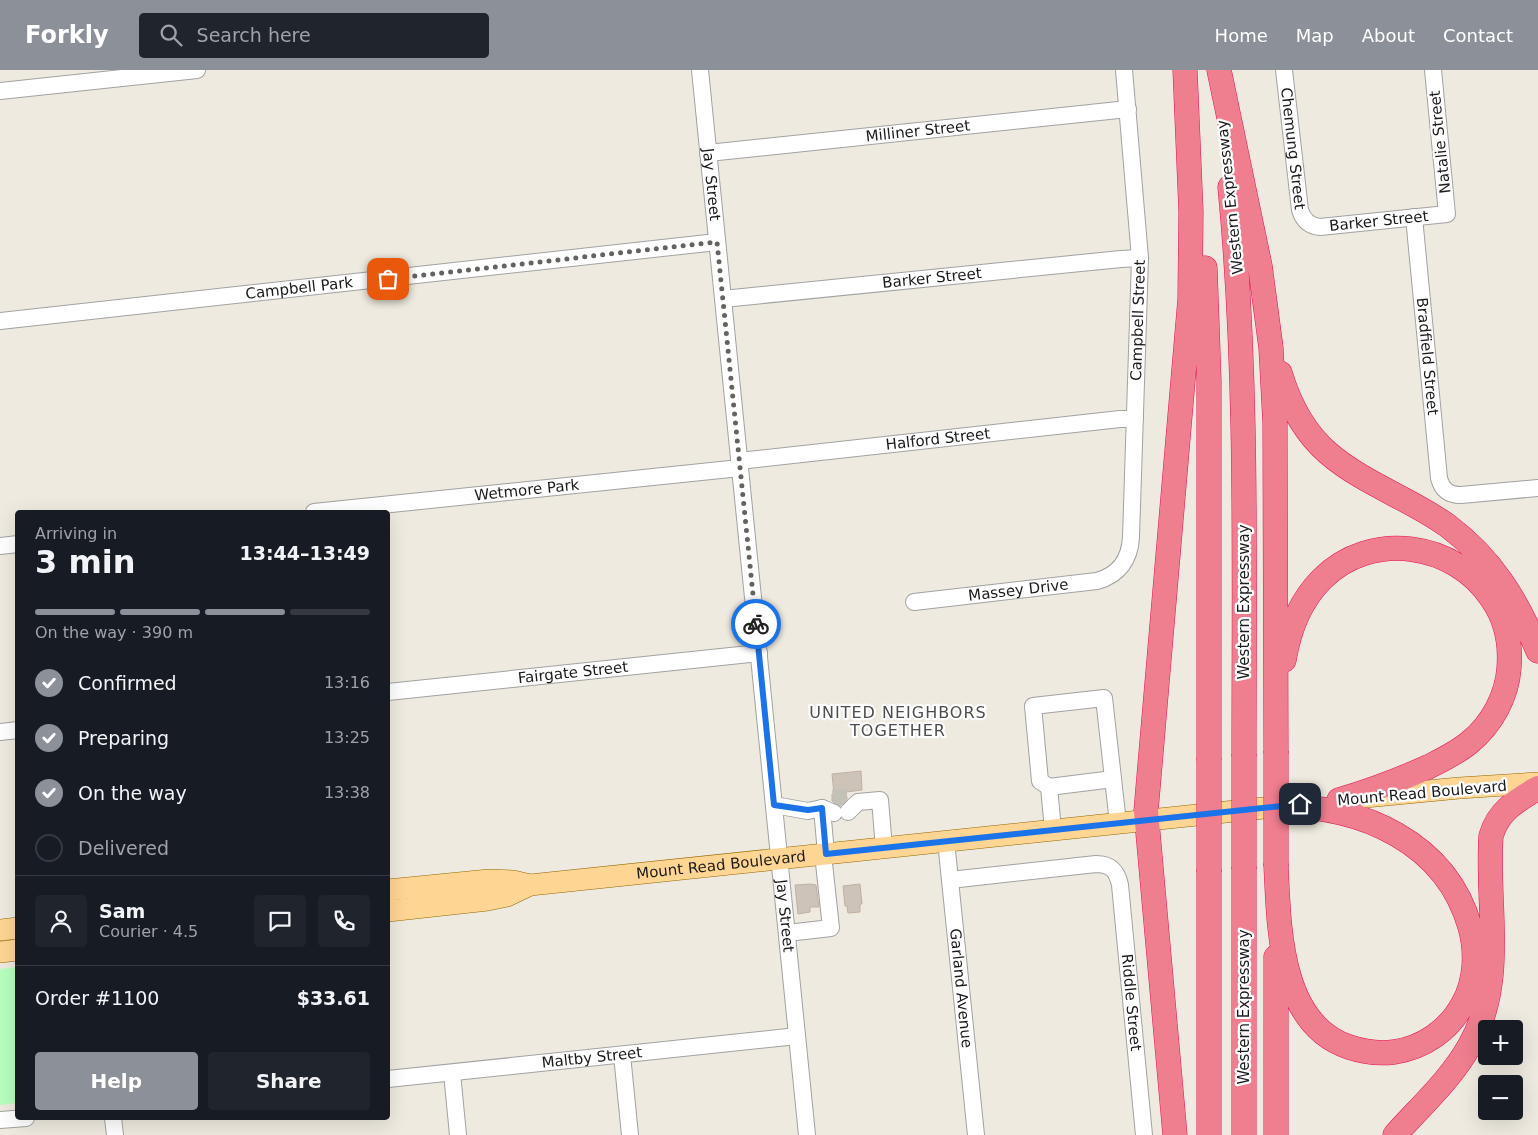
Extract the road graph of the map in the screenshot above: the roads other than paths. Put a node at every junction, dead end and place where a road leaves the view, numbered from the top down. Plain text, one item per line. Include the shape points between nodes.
1 (197, 70) edge
2 (700, 70) edge
3 (1124, 70) edge
4 (1186, 70) edge
5 (1217, 70) edge
6 (1284, 70) edge
7 (1433, 70) edge
8 (0, 91) edge
9 (1128, 109) junction
10 (708, 153) junction
11 (1447, 214) joint
12 (1414, 217) junction
13 (1309, 224) joint
14 (717, 242) junction
15 (1140, 258) junction
16 (723, 299) junction
17 (0, 322) edge
18 (1270, 330) junction
19 (1136, 419) junction
20 (740, 464) junction
21 (1538, 488) edge
22 (332, 510) edge
23 (15, 544) edge
24 (0, 546) edge
25 (1120, 569) joint
26 (914, 602) dead end
27 (1538, 651) edge
28 (759, 653) junction
29 (390, 692) edge
30 (15, 730) edge
31 (0, 732) edge
32 (1276, 751) junction
33 (1112, 779) junction
34 (1538, 783) edge
35 (1049, 787) junction
36 (1538, 788) edge
37 (1339, 800) junction
38 (774, 805) junction
39 (840, 805) junction
40 (1280, 806) junction
41 (1146, 820) junction
42 (1118, 823) junction
43 (1053, 830) junction
44 (946, 841) junction
45 (884, 848) junction
46 (825, 854) junction
47 (779, 859) junction
48 (1276, 866) junction
49 (950, 880) junction
50 (530, 885) junction
51 (390, 890) edge
52 (390, 911) edge
53 (15, 928) edge
54 (0, 930) edge
55 (787, 932) junction
56 (15, 950) edge
57 (0, 952) edge
58 (797, 1036) junction
59 (622, 1055) junction
60 (452, 1072) junction
61 (390, 1079) edge
62 (15, 1119) edge
63 (0, 1120) edge
64 (113, 1120) edge
65 (114, 1135) edge
66 (458, 1135) edge
67 (630, 1135) edge
68 (807, 1135) edge
69 (976, 1135) edge
70 (1144, 1135) edge
71 (1175, 1135) edge
72 (1209, 1135) edge
73 (1244, 1135) edge
74 (1276, 1135) edge
75 (1395, 1135) edge

1 - 8 street
2 - 10 street, Jay Street
3 - 9 street, Campbell Street
4 - 41 highway via 1191,285
4 - 72 highway, Western Expressway, bridge via 1201,194 1208,334
5 - 18 highway via 1258,258
5 - 73 highway, Western Expressway, bridge via 1232,203 1244,422
6 - 13 street, Chemung Street via 1300,210
7 - 11 street, Natalie Street
9 - 10 street, Milliner Street
9 - 15 street, Campbell Street
10 - 14 street, Jay Street
11 - 12 street, Barker Street
12 - 13 street, Barker Street via 1324,226
12 - 21 street, Bradfield Street via 1442,486 1448,492 1462,495
14 - 16 street, Jay Street
14 - 17 street, Campbell Park
15 - 16 street, Barker Street
15 - 19 street, Campbell Street
16 - 20 street, Jay Street
18 - 27 highway via 1284,386 1312,436 1342,463 1434,517 1471,545 1509,591
18 - 32 highway via 1276,423
19 - 20 street, Halford Street
19 - 25 street, Campbell Street via 1131,544
20 - 22 street, Wetmore Park
20 - 28 street, Jay Street
23 - 24 street
25 - 26 street, Massey Drive via 1107,578 1090,583
28 - 29 street, Fairgate Street
28 - 38 street, Jay Street
30 - 31 street
32 - 37 highway via 1288,640 1302,606 1333,569 1354,557 1389,548 1429,552 1464,569 1488,593 1507,633 1509,670 1496,711 1479,734 1454,754 1397,780
32 - 48 highway, bridge
33 - 35 street
33 - 35 street via 1104,698 1033,706 1040,781
33 - 42 street
34 - 37 main road, Mount Read Boulevard
35 - 43 street
36 - 75 highway via 1504,811 1491,836 1492,973 1481,1022 1460,1061
37 - 40 main road, Mount Read Boulevard
38 - 39 street via 808,810
38 - 47 street, Jay Street
39 - 45 street via 880,800
39 - 46 street
40 - 41 main road, Mount Read Boulevard
40 - 48 highway via 1306,806 1372,823 1412,844 1441,869 1466,914 1474,956 1469,991 1449,1024 1420,1045 1387,1053 1366,1052 1347,1046 1320,1030 1303,1010 1288,973
41 - 42 main road, Mount Read Boulevard
41 - 71 highway
42 - 43 main road, Mount Read Boulevard
43 - 44 main road, Mount Read Boulevard
44 - 45 main road, Mount Read Boulevard
44 - 49 street, Garland Avenue
45 - 46 main road, Mount Read Boulevard
46 - 47 main road, Mount Read Boulevard
46 - 55 street via 831,928
47 - 50 main road, Mount Read Boulevard
47 - 55 street, Jay Street
48 - 74 highway
49 - 69 street, Garland Avenue
49 - 70 street, Riddle Street via 1096,864 1106,865 1118,876
50 - 51 main road, Mount Read Boulevard via 489,880
50 - 52 main road, Mount Read Boulevard via 493,899
53 - 54 main road
55 - 58 street, Jay Street
56 - 57 main road
58 - 59 street, Maltby Street
58 - 68 street, Jay Street
59 - 60 street, Maltby Street
59 - 67 street
60 - 61 street, Maltby Street
60 - 66 street
62 - 63 street
64 - 65 street

